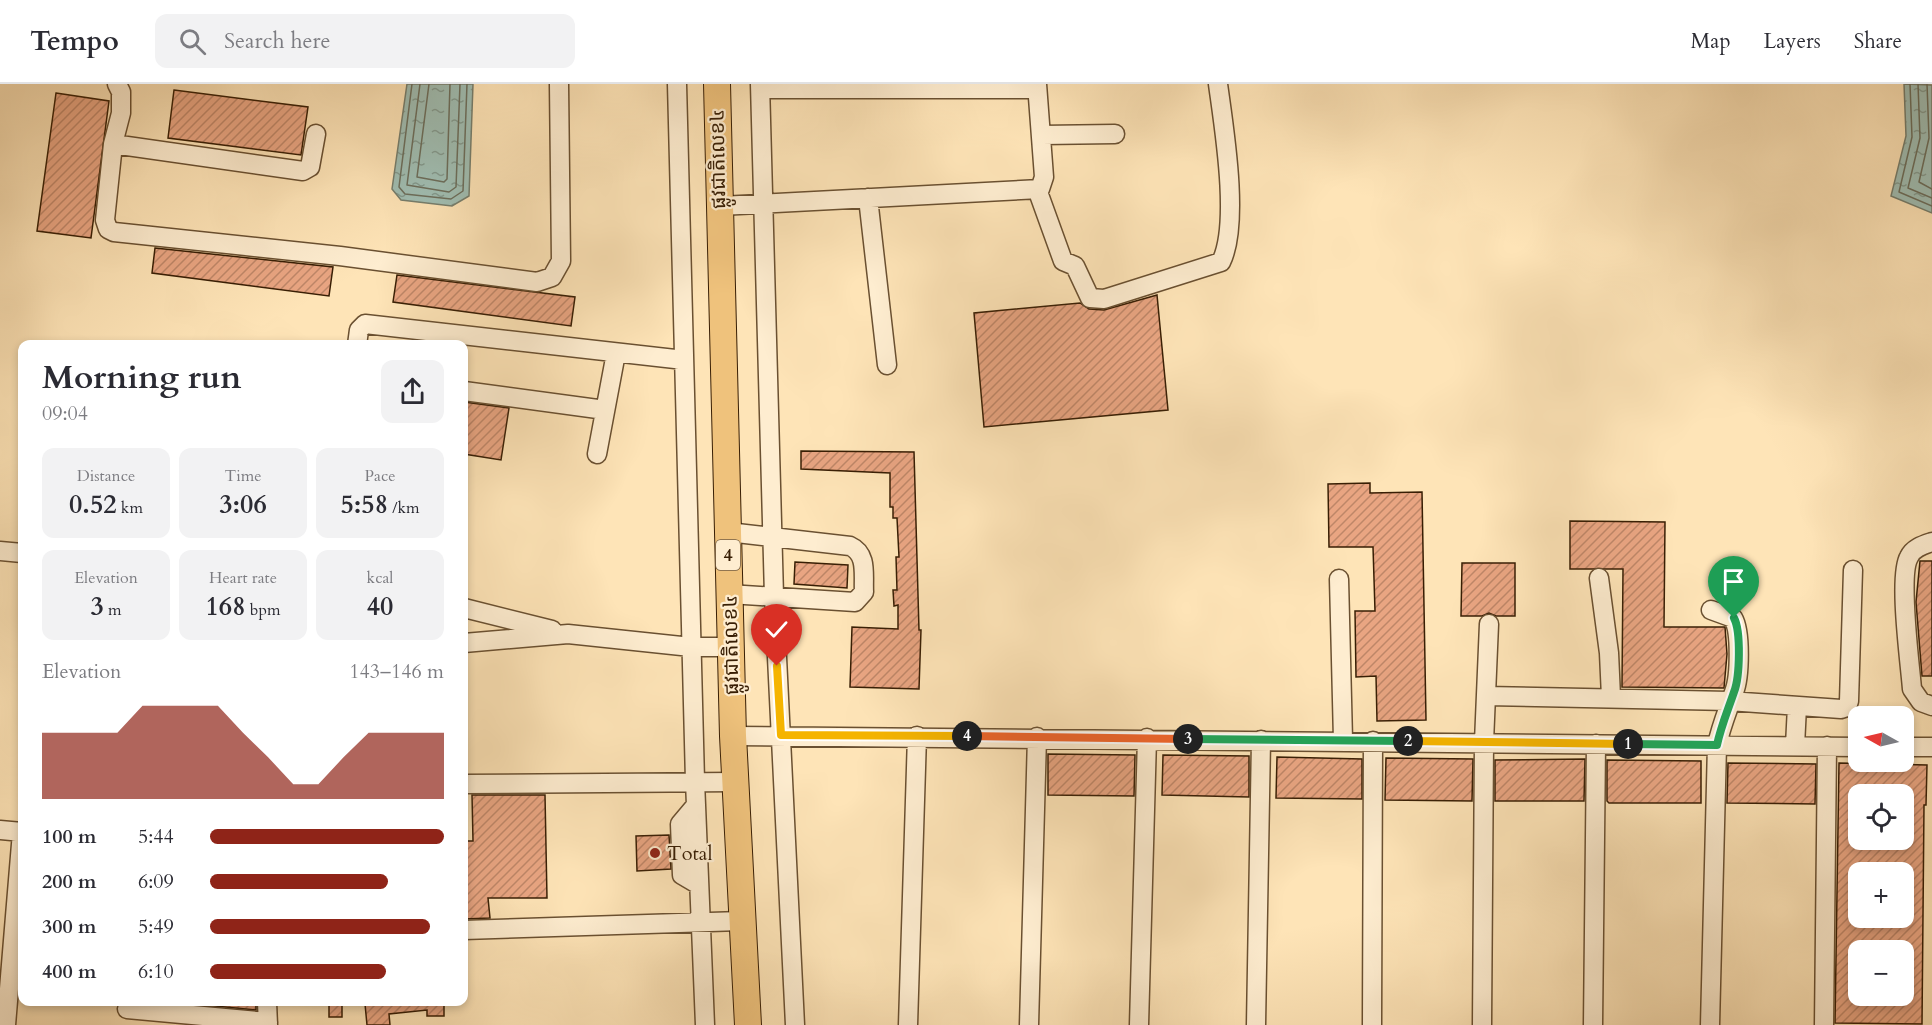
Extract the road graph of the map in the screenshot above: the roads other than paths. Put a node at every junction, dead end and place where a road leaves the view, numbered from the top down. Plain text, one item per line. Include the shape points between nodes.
1 (117, 84) edge
2 (558, 84) edge
3 (677, 84) edge
4 (717, 84) edge
5 (1218, 84) edge
6 (1037, 86) edge
7 (760, 87) edge
8 (316, 134) dead end
9 (1115, 134) dead end
10 (1042, 135) junction
11 (113, 144) junction
12 (1036, 189) junction
13 (867, 198) junction
14 (764, 203) junction
15 (720, 206) junction
16 (358, 340) edge
17 (616, 353) junction
18 (684, 360) junction
19 (887, 365) dead end
20 (468, 392) edge
21 (605, 410) junction
22 (597, 454) dead end
23 (728, 532) junction
24 (772, 536) junction
25 (1932, 542) edge
26 (0, 551) edge
27 (18, 553) edge
28 (1853, 570) dead end
29 (1599, 578) dead end
30 (1339, 579) dead end
31 (729, 594) junction
32 (774, 596) junction
33 (468, 609) edge
34 (1711, 610) dead end
35 (1489, 624) dead end
36 (568, 634) junction
37 (468, 643) edge
38 (691, 647) junction
39 (730, 647) junction
40 (1486, 696) junction
41 (1611, 697) junction
42 (1729, 701) junction
43 (1797, 706) junction
44 (1932, 706) edge
45 (733, 735) junction
46 (781, 735) junction
47 (917, 736) junction
48 (1036, 737) junction
49 (1147, 738) junction
50 (1261, 740) junction
51 (1343, 740) junction
52 (1373, 741) junction
53 (1484, 742) junction
54 (1596, 744) junction
55 (1717, 745) junction
56 (1796, 746) junction
57 (1827, 746) junction
58 (1848, 747) edge
59 (1914, 747) edge
60 (1932, 747) edge
61 (695, 781) junction
62 (735, 782) junction
63 (468, 784) edge
64 (0, 830) edge
65 (18, 832) edge
66 (18, 880) edge
67 (741, 921) junction
68 (699, 923) junction
69 (468, 930) edge
70 (267, 1006) edge
71 (126, 1012) edge
72 (268, 1024) edge
73 (6, 1025) edge
74 (705, 1025) edge
75 (748, 1025) edge
76 (795, 1025) edge
77 (908, 1025) edge
78 (1029, 1025) edge
79 (1139, 1025) edge
80 (1256, 1025) edge
81 (1372, 1025) edge
82 (1482, 1025) edge
83 (1593, 1025) edge
84 (1710, 1025) edge
85 (1824, 1025) edge

1 - 11 street via 121,113
2 - 11 street via 561,261 552,277 537,282 114,232 105,220
3 - 18 street
4 - 15 highway, ផ្លូវជាតិលេខ៤ / 4
5 - 12 street via 1229,168 1228,240 1221,262 1104,299 1090,298 1075,266 1063,261
6 - 7 street
6 - 10 street
7 - 14 street
8 - 11 street via 310,167 303,171
9 - 10 street
10 - 12 street via 1043,185
12 - 13 street
13 - 14 street
13 - 19 street
14 - 15 street
14 - 24 street
15 - 23 highway, ផ្លូវជាតិលេខ៤ / 4
16 - 17 street via 365,324
17 - 18 street
17 - 21 street
18 - 38 street
20 - 21 street
21 - 22 street
23 - 24 street
23 - 31 highway, ផ្លូវជាតិលេខ៤ / 4
24 - 32 street
24 - 32 street via 850,546 863,557 864,592 855,603
25 - 44 street via 1908,557 1905,582 1912,689 1921,702
26 - 27 street
28 - 43 street via 1847,707
29 - 41 street
30 - 51 street
31 - 32 street
31 - 39 highway, ផ្លូវជាតិលេខ៤ / 4
32 - 46 street
33 - 36 street
34 - 42 street via 1734,618 1738,626 1735,690
35 - 40 street
36 - 37 street
36 - 38 street
38 - 39 street
38 - 61 street
39 - 45 highway, ផ្លូវជាតិលេខ៤ / 4
40 - 41 street
40 - 53 street
41 - 42 street
42 - 43 street
42 - 55 street
43 - 56 street
45 - 46 street
45 - 62 highway, ផ្លូវជាតិលេខ៤ / 4
46 - 47 street
46 - 76 street
47 - 48 street
47 - 77 street
48 - 49 street
48 - 78 street
49 - 50 street
49 - 79 street
50 - 51 street
50 - 80 street
51 - 52 street
52 - 53 street
52 - 81 street
53 - 54 street
53 - 82 street
54 - 55 street
54 - 83 street
55 - 56 street
55 - 84 street
56 - 57 street
57 - 58 street
57 - 85 street
59 - 60 street
61 - 62 street
61 - 63 street
61 - 68 street via 696,806 680,824 682,875 699,885
62 - 67 highway, ផ្លូវជាតិលេខ៤ / 4
64 - 65 street
66 - 73 street
67 - 68 street
67 - 75 highway, ផ្លូវជាតិលេខ៤ / 4
68 - 69 street
68 - 74 street
70 - 72 street
71 - 72 street

